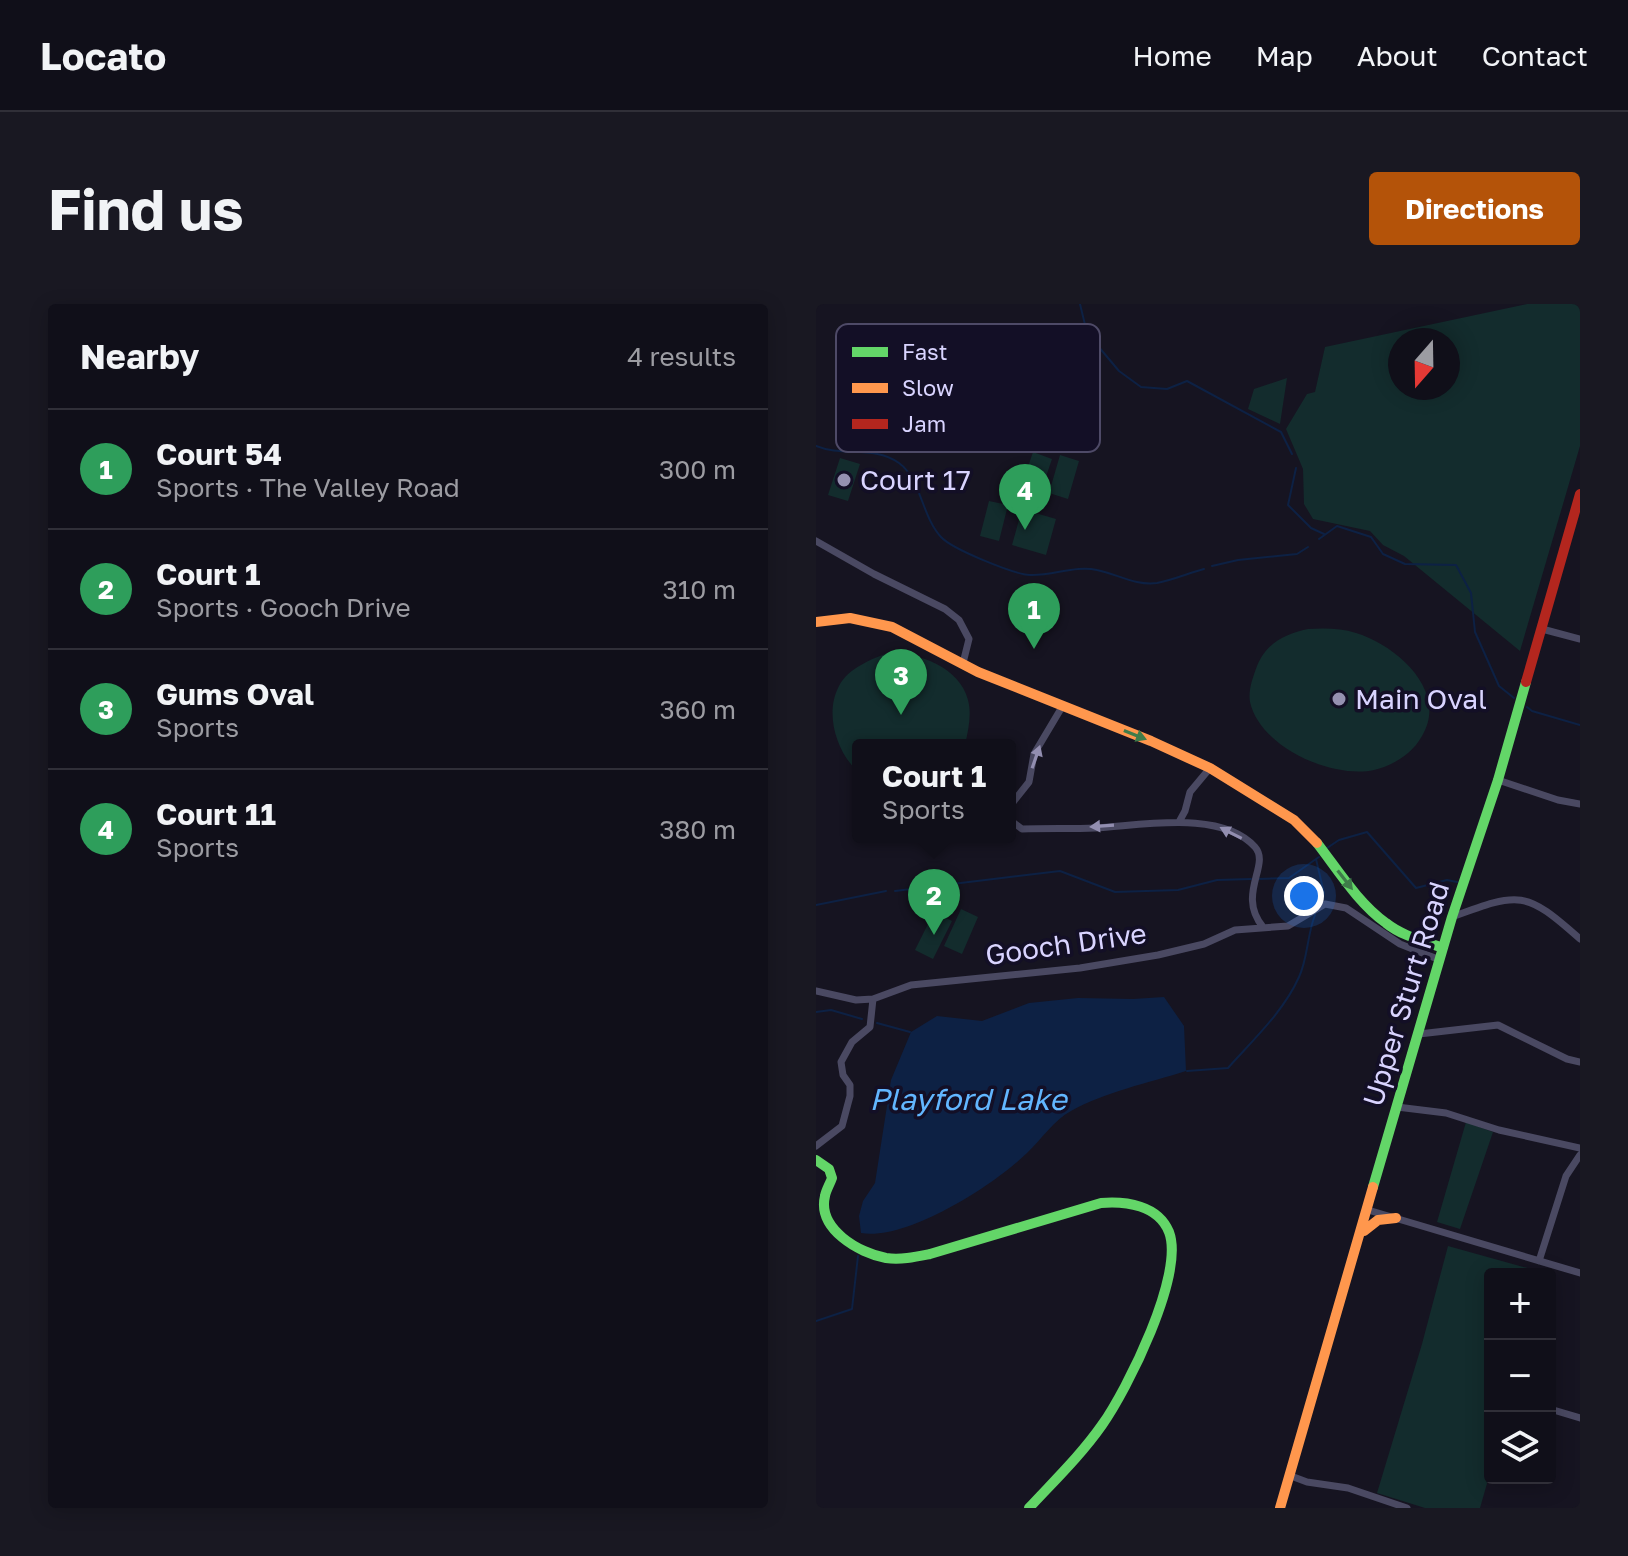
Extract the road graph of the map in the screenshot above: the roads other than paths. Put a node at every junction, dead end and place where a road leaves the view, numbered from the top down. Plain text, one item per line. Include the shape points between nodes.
1 (1580, 494) edge
2 (1577, 517) edge
3 (816, 541) edge
4 (816, 622) edge
5 (1542, 629) junction
6 (1580, 639) edge
7 (963, 663) junction
8 (1062, 707) junction
9 (1210, 768) junction
10 (1498, 780) junction
11 (1016, 798) edge
12 (1580, 804) edge
13 (1179, 822) junction
14 (1016, 824) edge
15 (1452, 917) junction
16 (1263, 927) junction
17 (1580, 939) edge
18 (1443, 948) junction
19 (1440, 960) junction
20 (816, 991) edge
21 (873, 999) junction
22 (1419, 1034) junction
23 (1580, 1062) edge
24 (1397, 1107) junction
25 (816, 1146) edge
26 (1580, 1148) edge
27 (1580, 1155) edge
28 (816, 1160) edge
29 (820, 1197) edge
30 (1368, 1210) junction
31 (1396, 1218) junction
32 (1360, 1236) junction
33 (1539, 1261) junction
34 (1580, 1273) edge
35 (1556, 1411) edge
36 (1580, 1418) edge
37 (1291, 1476) junction
38 (1029, 1508) edge
39 (1280, 1508) edge
40 (1407, 1508) edge

1 - 2 street, Upper Sturt Road
2 - 5 street, Upper Sturt Road
3 - 7 street via 959,620 969,639
4 - 7 street via 850,618 892,627
5 - 6 street
5 - 10 street, Upper Sturt Road
7 - 8 street
8 -> 9 street
11 -> 8 street via 1029,782 1034,754
9 - 13 street via 1190,792
9 -> 18 street via 1294,820 1385,923
10 - 12 street
10 - 15 street, Upper Sturt Road
13 -> 14 street via 1022,829
16 -> 13 street via 1252,908 1259,857 1255,847 1213,825
15 - 17 street via 1494,901 1532,901
15 - 18 street, Upper Sturt Road
16 - 19 street, Gooch Drive via 1288,926 1325,904 1336,904 1400,944
16 - 21 street, Gooch Drive via 1235,930 1158,955 911,985
18 - 19 street, Upper Sturt Road
19 - 22 street, Upper Sturt Road
20 - 21 street
21 - 25 street via 870,1027 852,1042 841,1062 850,1085 842,1126
22 - 23 street via 1498,1025
22 - 24 street, Upper Sturt Road
24 - 26 street via 1446,1113
24 - 30 street, Upper Sturt Road
27 - 33 street via 1566,1176
28 - 29 street via 832,1178
29 - 38 street via 842,1238 897,1260 1101,1203 1138,1205 1163,1221 1172,1251 1149,1339 1088,1445
30 - 31 street
30 - 32 street, Upper Sturt Road
31 - 32 street via 1378,1220
31 - 33 street
32 - 37 street, Upper Sturt Road
33 - 34 street
35 - 36 street
37 - 39 street, Upper Sturt Road
37 - 40 street

